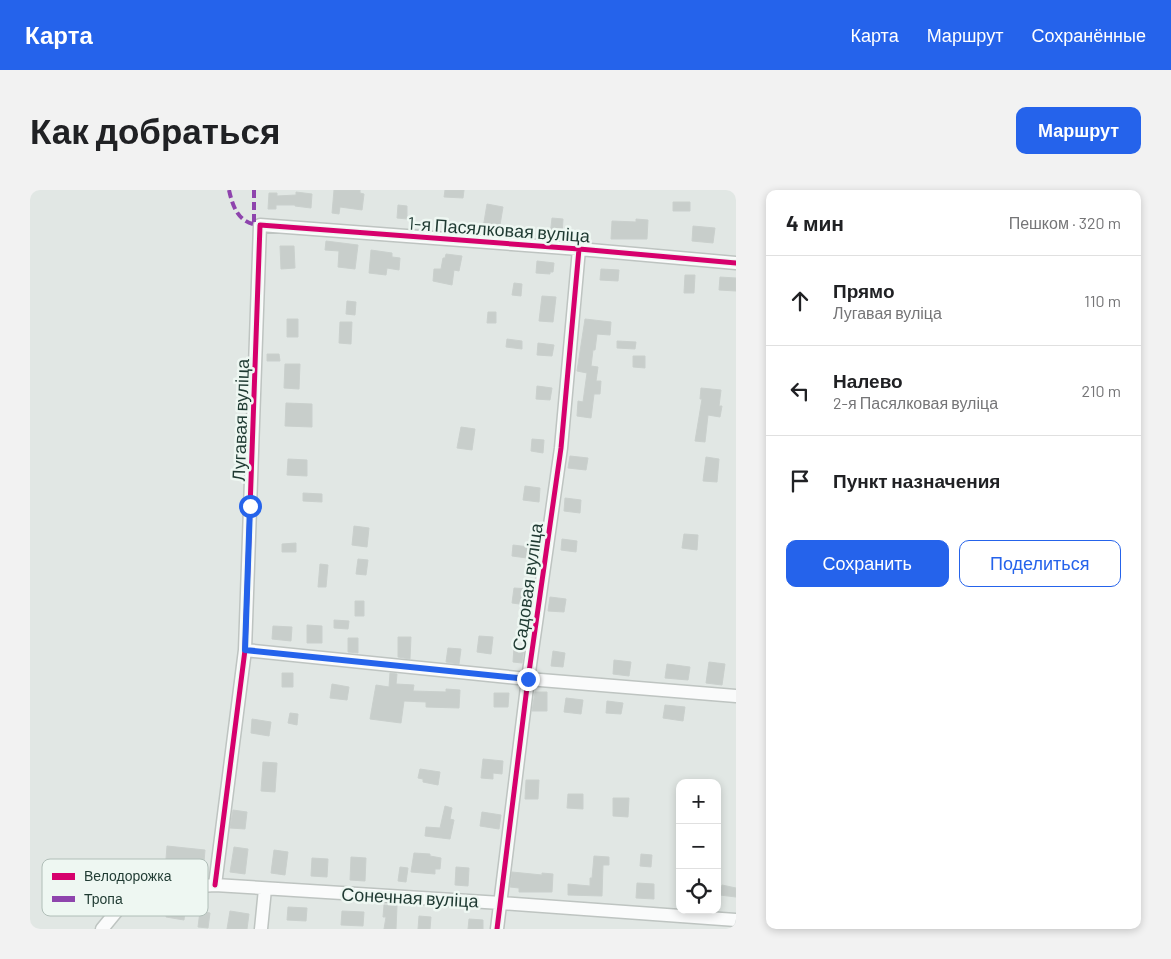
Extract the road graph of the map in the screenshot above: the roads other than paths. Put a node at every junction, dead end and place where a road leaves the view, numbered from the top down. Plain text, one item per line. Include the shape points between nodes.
1 (260, 225) joint
2 (579, 249) junction
3 (736, 263) edge
4 (245, 650) junction
5 (528, 679) junction
6 (736, 696) edge
7 (208, 885) edge
8 (214, 885) junction
9 (265, 889) junction
10 (502, 903) junction
11 (113, 916) edge
12 (736, 920) edge
13 (102, 929) edge
14 (260, 929) edge
15 (498, 929) edge

1 - 2 street, 1-я Пасялковая вуліца
1 - 4 street, Лугавая вуліца
2 - 3 street, 1-я Пасялковая вуліца
2 - 5 street, Садовая вуліца via 561,448
4 - 5 street
4 - 8 street, Лугавая вуліца
5 - 6 street
5 - 10 street, Садовая вуліца
7 - 8 street, Сонечная вуліца
8 - 9 street, Сонечная вуліца
9 - 10 street, Сонечная вуліца
9 - 14 street
10 - 12 street, Сонечная вуліца
10 - 15 street, Садовая вуліца
11 - 13 street, Сонечная вуліца

